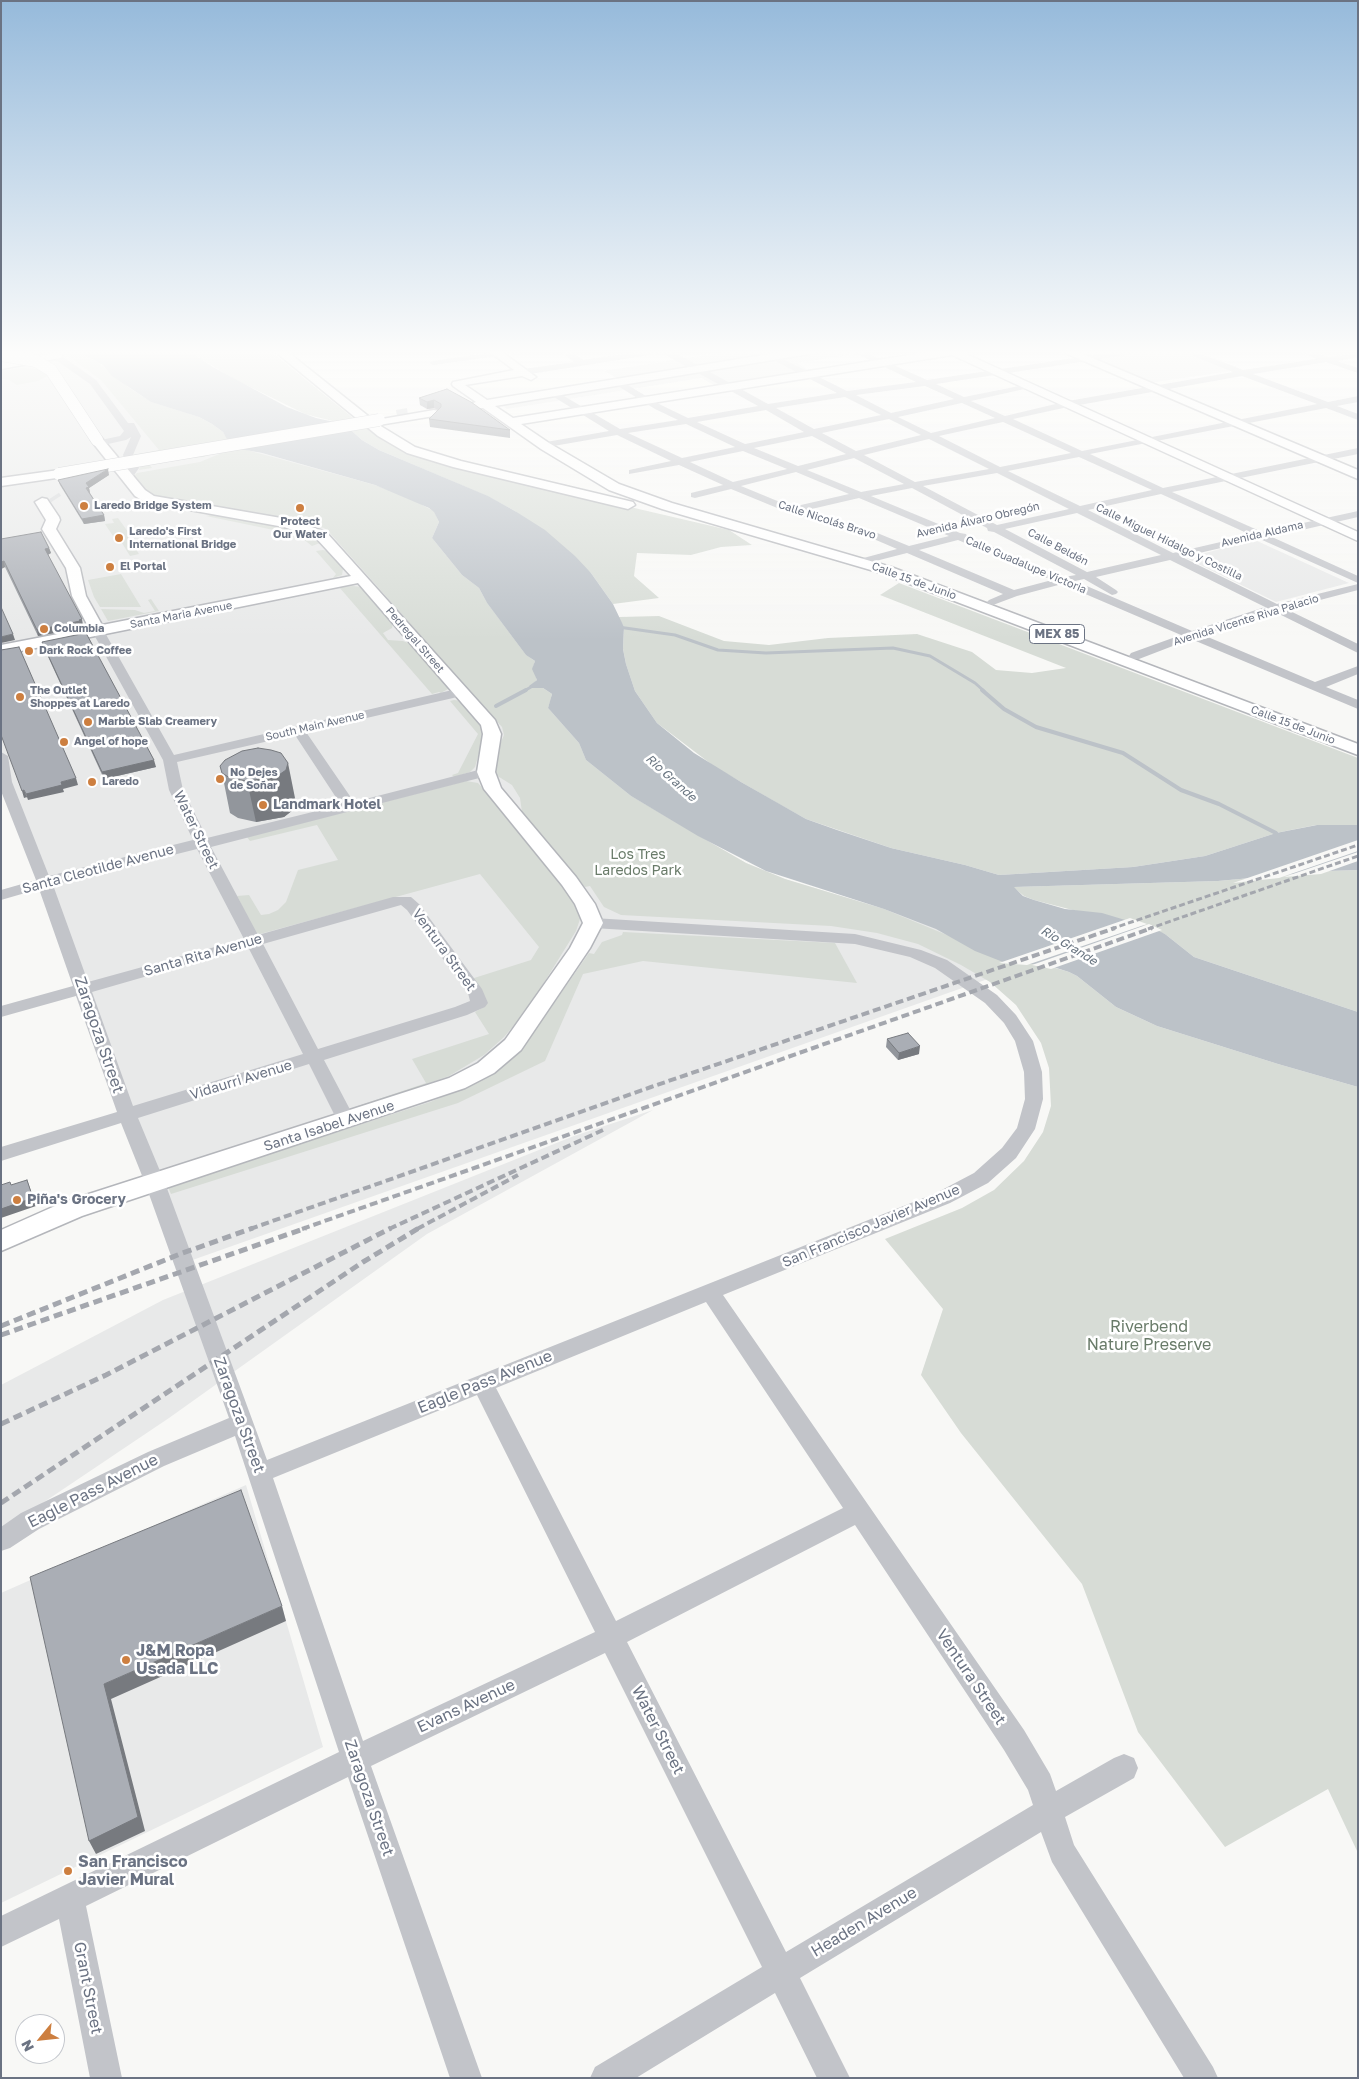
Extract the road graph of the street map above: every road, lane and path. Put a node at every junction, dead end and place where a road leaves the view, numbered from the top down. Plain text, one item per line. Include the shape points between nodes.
1 (102, 446) edge
2 (132, 446) edge
3 (254, 446) edge
4 (404, 446) edge
5 (549, 446) edge
6 (549, 446) edge
7 (647, 446) edge
8 (748, 446) edge
9 (839, 446) edge
10 (887, 446) edge
11 (948, 446) edge
12 (1063, 446) edge
13 (1114, 446) edge
14 (1158, 446) edge
15 (1289, 446) edge
16 (743, 447) junction
17 (1358, 450) edge
18 (1079, 453) junction
19 (855, 454) junction
20 (1317, 458) junction
21 (682, 462) junction
22 (798, 469) junction
23 (997, 470) junction
24 (632, 472) dead end
25 (127, 474) junction
26 (1358, 475) edge
27 (1224, 478) junction
28 (2, 481) edge
29 (732, 485) junction
30 (915, 485) junction
31 (52, 488) junction
32 (1161, 491) junction
33 (860, 494) junction
34 (695, 495) dead end
35 (662, 509) junction
36 (791, 510) junction
37 (1076, 510) junction
38 (1358, 514) edge
39 (1322, 521) junction
40 (995, 528) junction
41 (751, 530) junction
42 (1258, 535) junction
43 (807, 537) junction
44 (958, 537) junction
45 (1358, 537) edge
46 (911, 549) junction
47 (1169, 556) junction
48 (866, 559) junction
49 (1085, 575) junction
50 (361, 578) junction
51 (1358, 580) edge
52 (1062, 581) junction
53 (1358, 587) edge
54 (1013, 594) junction
55 (993, 602) junction
56 (1118, 604) junction
57 (1275, 608) junction
58 (98, 631) junction
59 (1192, 635) junction
60 (1358, 649) edge
61 (1, 650) edge
62 (1134, 656) junction
63 (1358, 670) edge
64 (1315, 687) junction
65 (461, 692) junction
66 (1218, 692) junction
67 (1358, 705) edge
68 (298, 730) junction
69 (1358, 740) edge
70 (1358, 750) edge
71 (1, 756) edge
72 (170, 760) junction
73 (486, 772) junction
74 (6, 800) edge
75 (350, 807) junction
76 (202, 843) junction
77 (43, 883) junction
78 (1, 895) edge
79 (405, 900) joint
80 (593, 923) junction
81 (253, 941) junction
82 (83, 990) junction
83 (479, 1003) joint
84 (1, 1012) edge
85 (314, 1058) junction
86 (127, 1115) junction
87 (347, 1121) junction
88 (1, 1154) edge
89 (155, 1183) junction
90 (1, 1241) edge
91 (710, 1292) junction
92 (482, 1383) junction
93 (242, 1423) junction
94 (260, 1473) junction
95 (860, 1511) junction
96 (1, 1540) edge
97 (611, 1637) junction
98 (355, 1759) junction
99 (1124, 1768) dead end
100 (1049, 1811) junction
101 (70, 1899) junction
102 (1, 1932) edge
103 (781, 1972) junction
104 (106, 2078) edge
105 (466, 2078) edge
106 (606, 2078) edge
107 (834, 2078) edge
108 (1202, 2078) edge

1 - 25 main road, Pedregal Street
2 - 25 street via 128,455 134,468
3 - 31 main road, bridge
4 - 35 main road via 449,462
5 - 35 main road, Calle 15 de Junio / MEX 85 via 605,483
6 - 43 main road, Calle 15 de Junio / MEX 85 via 634,486
7 - 21 street, Calle Nicolás Bravo
8 - 16 street
9 - 19 street, Calle Beldén
10 - 19 street
11 - 23 street, Calle Miguel Hidalgo y Costilla
12 - 18 street
13 - 18 street
14 - 27 main road
15 - 20 main road
16 - 21 street
16 - 22 street, Calle Guadalupe Victoria
17 - 20 street, Avenida Álvaro Obregón
18 - 23 street
18 - 32 street
19 - 22 street
19 - 30 street, Calle Beldén
20 - 26 main road
20 - 27 street, Avenida Álvaro Obregón
21 - 24 street
21 - 29 street, Calle Nicolás Bravo
22 - 29 street
22 - 33 street, Calle Guadalupe Victoria
23 - 30 street
23 - 37 street, Calle Miguel Hidalgo y Costilla
25 - 50 main road, Pedregal Street via 143,496 156,501 287,523 314,531
27 - 32 street, Avenida Álvaro Obregón
27 - 39 main road
28 - 31 main road
29 - 34 street
29 - 36 street, Calle Nicolás Bravo
30 - 33 street
30 - 40 street, Calle Beldén
31 - 58 main road, Water Street via 53,520 49,529 73,568 79,596
32 - 37 street, Avenida Álvaro Obregón
32 - 42 street
33 - 36 street
33 - 44 street, Calle Guadalupe Victoria
35 - 41 main road via 702,522
36 - 46 street, Calle Nicolás Bravo
37 - 40 street, Avenida Álvaro Obregón
37 - 47 street, Calle Miguel Hidalgo y Costilla
38 - 39 street, Avenida Aldama
39 - 42 street, Avenida Aldama
39 - 45 main road
40 - 44 street, Avenida Álvaro Obregón
40 - 49 street, Calle Beldén
41 - 43 main road
41 - 48 main road, Calle 15 de Junio / MEX 85
42 - 47 street, Avenida Aldama
42 - 51 street
43 - 48 main road, Calle 15 de Junio / MEX 85
44 - 46 street, Avenida Álvaro Obregón
44 - 52 street, Calle Guadalupe Victoria
46 - 48 street, Avenida Álvaro Obregón
46 - 54 street, Calle Nicolás Bravo
47 - 49 street, Avenida Aldama
47 - 57 street, Calle Miguel Hidalgo y Costilla
48 - 55 main road, Calle 15 de Junio / MEX 85
48 - 66 main road, Calle 15 de Junio / MEX 85
49 - 52 street, Avenida Aldama
49 - 56 street, Calle Beldén via 1120,599
50 - 58 main road, Santa Maria Avenue
50 - 65 main road, Pedregal Street
52 - 54 street, Avenida Aldama
52 - 56 street, Calle Guadalupe Victoria
53 - 57 street, Avenida Vicente Riva Palacio
54 - 55 street, Avenida Aldama
55 - 62 main road, Calle 15 de Junio / MEX 85
56 - 59 street, Calle Guadalupe Victoria
57 - 59 street, Avenida Vicente Riva Palacio
57 - 60 street, Calle Miguel Hidalgo y Costilla
58 - 61 main road, Santa Maria Avenue
58 - 72 street, Water Street
59 - 62 street, Avenida Vicente Riva Palacio
59 - 64 street, Calle Guadalupe Victoria
62 - 66 main road, Calle 15 de Junio / MEX 85
63 - 64 street
64 - 67 street, Calle Guadalupe Victoria
65 - 68 street, South Main Avenue
65 - 73 main road, Pedregal Street via 489,724 492,734
66 - 69 main road, Calle 15 de Junio / MEX 85
66 - 70 main road, Calle 15 de Junio / MEX 85
68 - 72 street, South Main Avenue
68 - 75 street
71 - 74 street, Zaragoza Street
72 - 76 street, Water Street via 176,790
73 - 75 street, Santa Cleotilde Avenue
73 - 80 main road via 493,789 570,881
74 - 77 street, Zaragoza Street
75 - 76 street, Santa Cleotilde Avenue
76 - 77 street, Santa Cleotilde Avenue
76 - 81 street, Water Street
77 - 78 street, Santa Cleotilde Avenue
77 - 82 street, Zaragoza Street
79 - 81 street, Santa Rita Avenue
79 - 83 street, Ventura Street via 476,993
80 - 87 main road, Santa Isabel Avenue via 580,948 525,1029 513,1045 486,1068 456,1083
80 - 91 street, San Francisco Javier Avenue via 821,935 862,940 915,953 941,964 991,999 1010,1020 1029,1054 1034,1099 1026,1129 1009,1153 981,1178 921,1207
81 - 82 street, Santa Rita Avenue
81 - 85 street, Water Street
82 - 84 street, Santa Rita Avenue
82 - 86 street, Zaragoza Street
83 - 85 street, Vidaurri Avenue
85 - 86 street, Vidaurri Avenue
85 - 87 street, Water Street
86 - 88 street, Vidaurri Avenue
86 - 89 street, Zaragoza Street
87 - 89 main road, Santa Isabel Avenue
89 - 90 main road, Santa Isabel Avenue via 73,1209
89 - 93 street, Zaragoza Street
91 - 92 street, Eagle Pass Avenue
91 - 95 street, Ventura Street
92 - 94 street, Eagle Pass Avenue
92 - 97 street, Water Street
93 - 94 street, Zaragoza Street
93 - 96 street, Eagle Pass Avenue via 156,1459 30,1521
94 - 98 street, Zaragoza Street
95 - 97 street, Evans Avenue
95 - 100 street, Ventura Street via 1014,1740 1040,1784
97 - 98 street, Evans Avenue
97 - 103 street, Water Street
98 - 101 street, Evans Avenue
98 - 105 street, Zaragoza Street
99 - 100 street, Headen Avenue
100 - 103 street, Headen Avenue
100 - 108 street, Ventura Street via 1062,1852
101 - 102 street, Evans Avenue
101 - 104 street, Grant Street
103 - 106 street, Headen Avenue
103 - 107 street, Water Street

